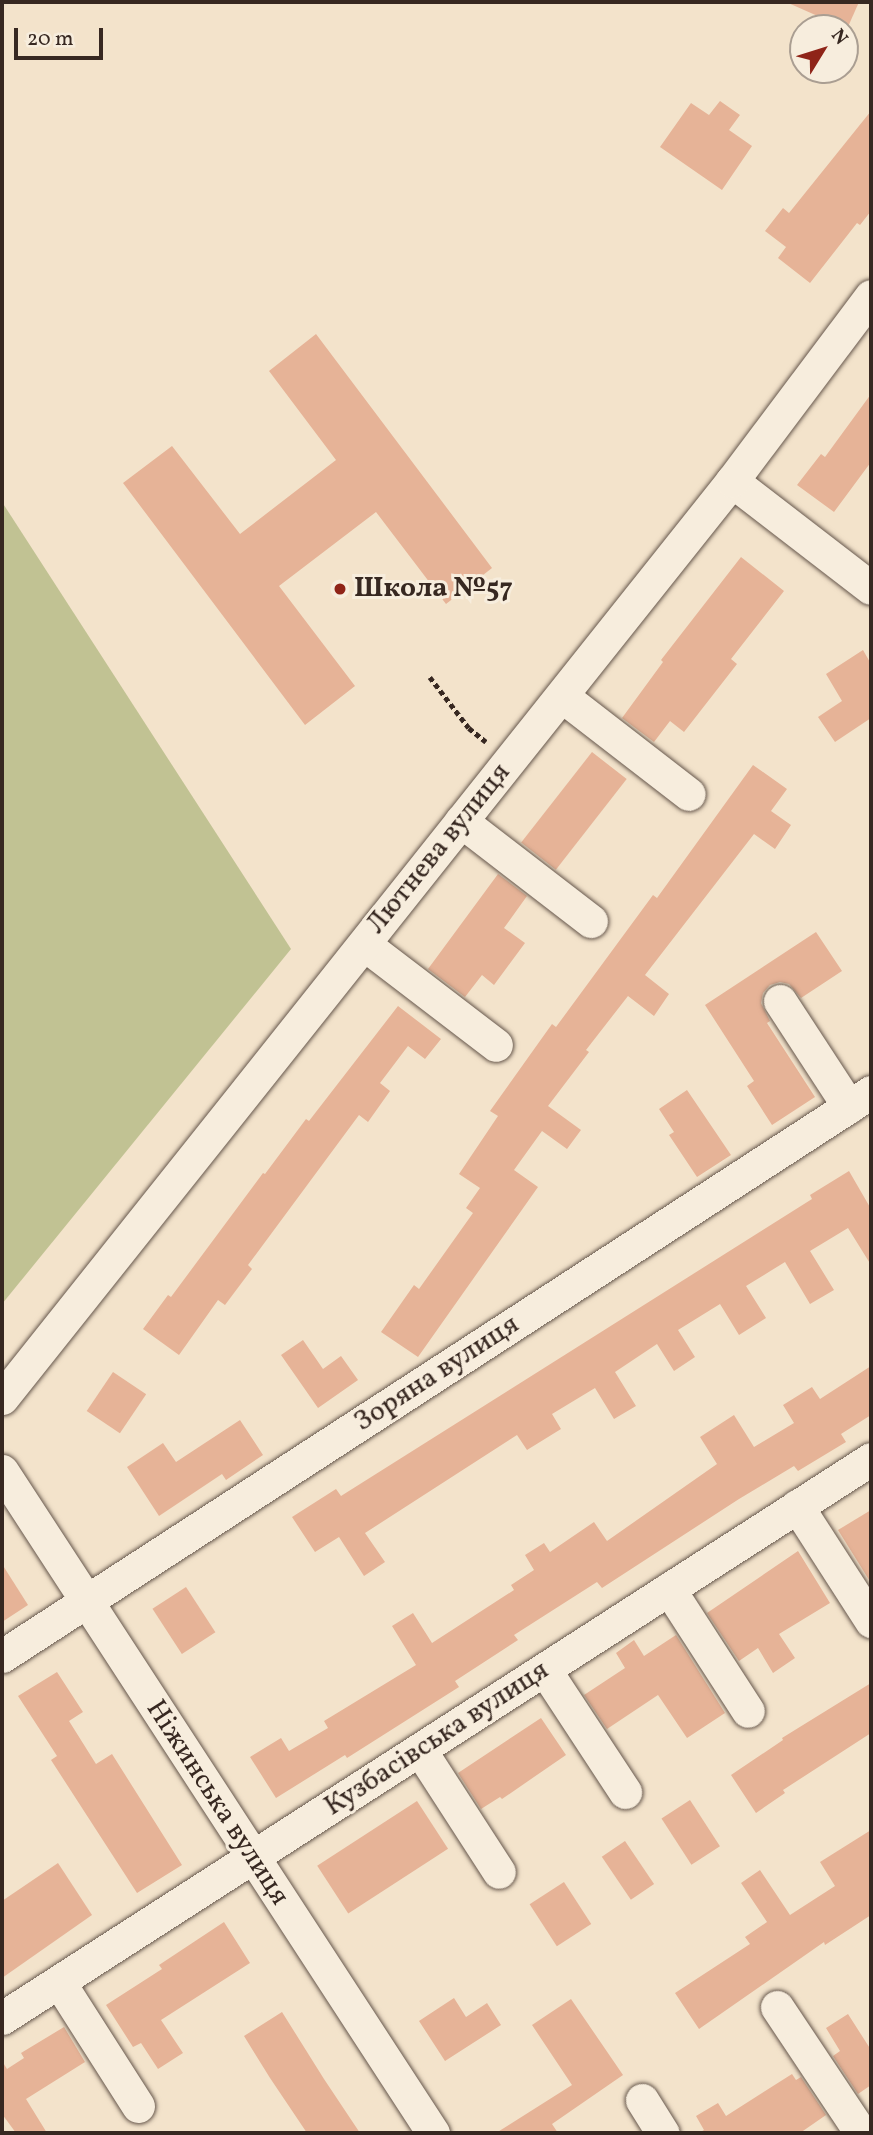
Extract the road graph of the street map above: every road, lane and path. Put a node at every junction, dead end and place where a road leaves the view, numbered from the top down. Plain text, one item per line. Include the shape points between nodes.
1 (871, 296) edge
2 (732, 481) junction
3 (871, 588) edge
4 (430, 677) dead end
5 (562, 695) junction
6 (509, 762) junction
7 (689, 794) dead end
8 (461, 821) junction
9 (591, 922) dead end
10 (364, 944) junction
11 (780, 1001) dead end
12 (496, 1045) dead end
13 (860, 1100) edge
14 (2, 1398) edge
15 (871, 1459) edge
16 (2, 1471) edge
17 (797, 1506) junction
18 (669, 1590) junction
19 (86, 1602) junction
20 (871, 1621) edge
21 (2, 1656) edge
22 (545, 1670) junction
23 (748, 1711) dead end
24 (420, 1750) junction
25 (625, 1792) dead end
26 (253, 1858) junction
27 (499, 1872) dead end
28 (59, 1982) junction
29 (776, 2007) dead end
30 (2, 2018) edge
31 (642, 2100) dead end
32 (138, 2106) dead end
33 (433, 2133) edge
34 (663, 2133) edge
35 (862, 2133) edge

1 - 2 street, Лютнева вулиця
2 - 3 street
2 - 5 street, Лютнева вулиця
4 - 6 path via 469,728
5 - 6 street, Лютнева вулиця
5 - 7 street
6 - 8 street, Лютнева вулиця
8 - 9 street
8 - 10 street, Лютнева вулиця
10 - 12 street
10 - 14 street, Лютнева вулиця
11 - 13 street
13 - 19 street, Зоряна вулиця
15 - 17 street, Кузбасівська вулиця
16 - 19 street, Ніжинська вулиця
17 - 18 street, Кузбасівська вулиця
17 - 20 street
18 - 22 street, Кузбасівська вулиця
18 - 23 street
19 - 21 street, Зоряна вулиця
19 - 26 street, Ніжинська вулиця
22 - 24 street, Кузбасівська вулиця
22 - 25 street
24 - 26 street, Кузбасівська вулиця
24 - 27 street
26 - 28 street, Кузбасівська вулиця
26 - 33 street, Ніжинська вулиця
28 - 30 street, Кузбасівська вулиця
28 - 32 street
29 - 35 street
31 - 34 street

